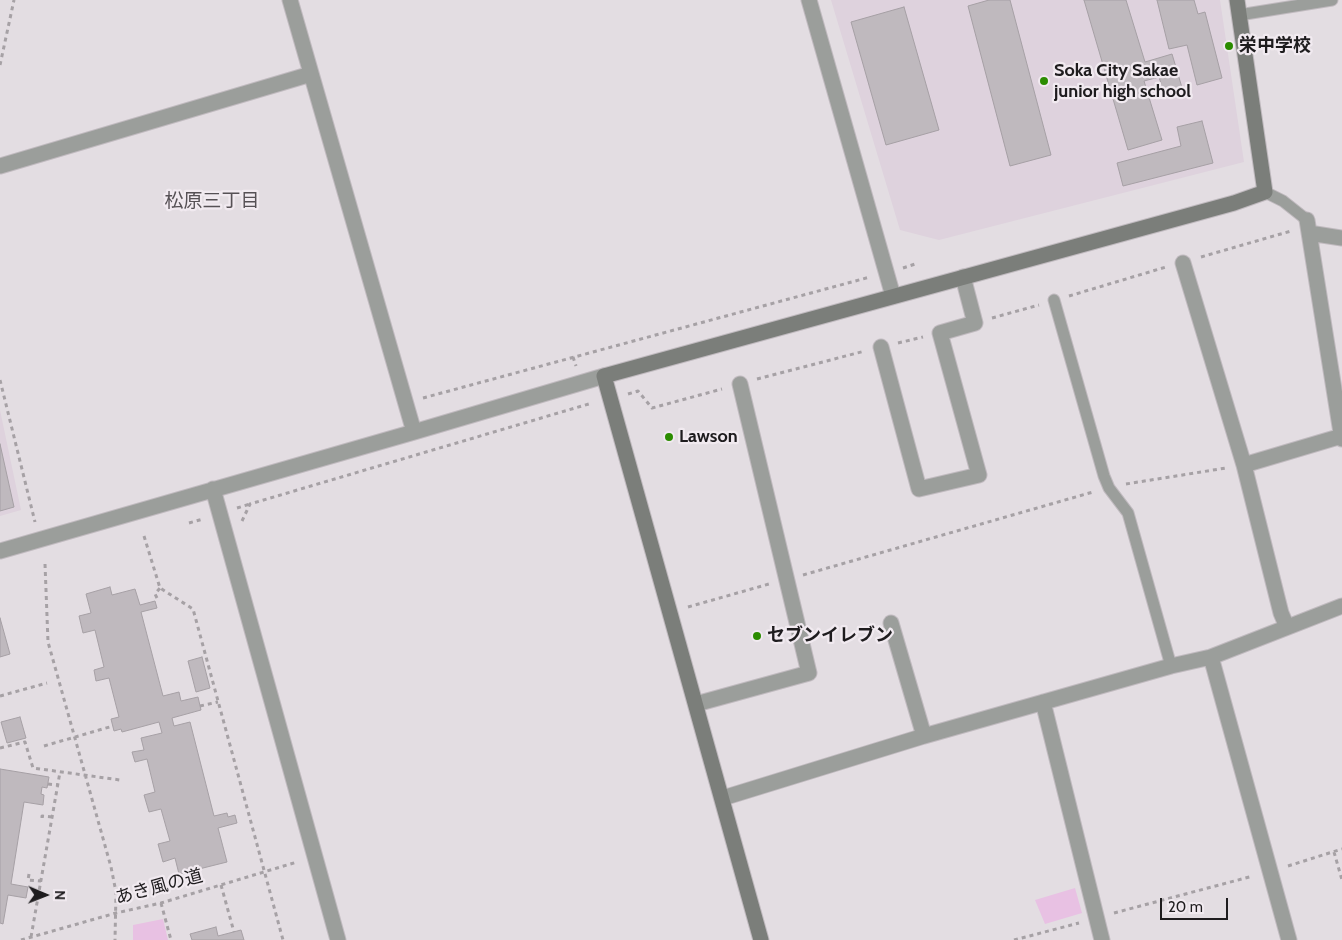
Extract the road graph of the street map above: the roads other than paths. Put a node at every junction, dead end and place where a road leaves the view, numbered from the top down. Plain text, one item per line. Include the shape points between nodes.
1 (290, 0) edge
2 (808, 0) edge
3 (1332, 0) edge
4 (1238, 7) edge
5 (311, 74) junction
6 (0, 166) edge
7 (1265, 192) junction
8 (1308, 226) junction
9 (1342, 238) edge
10 (1183, 262) dead end
11 (963, 277) junction
12 (893, 296) junction
13 (1054, 300) dead end
14 (881, 347) dead end
15 (604, 376) junction
16 (740, 384) dead end
17 (414, 432) junction
18 (1342, 438) edge
19 (1244, 465) junction
20 (212, 489) junction
21 (0, 551) edge
22 (1342, 606) edge
23 (891, 623) dead end
24 (1287, 627) junction
25 (1211, 657) junction
26 (1170, 666) junction
27 (1043, 702) junction
28 (696, 704) junction
29 (924, 736) junction
30 (722, 798) junction
31 (338, 940) edge
32 (762, 940) edge
33 (1102, 940) edge
34 (1289, 940) edge

1 - 5 street
2 - 12 street
3 - 4 lane
4 - 7 street
5 - 6 street
5 - 17 street
7 - 8 lane via 1283,202
7 - 11 street
8 - 9 street
8 - 18 street
10 - 19 street
11 - 12 street
11 - 14 street via 975,323 940,333 979,475 919,489
12 - 15 street
13 - 26 lane via 1104,476 1128,513
15 - 17 street
15 - 28 street
16 - 28 street via 809,673
17 - 20 street
18 - 19 street
19 - 24 street via 1280,613
20 - 21 street
20 - 31 street
22 - 24 street
23 - 29 street
24 - 25 street
25 - 26 street
25 - 34 street
26 - 27 street
27 - 29 street
27 - 33 street
28 - 30 street
29 - 30 street
30 - 32 street

